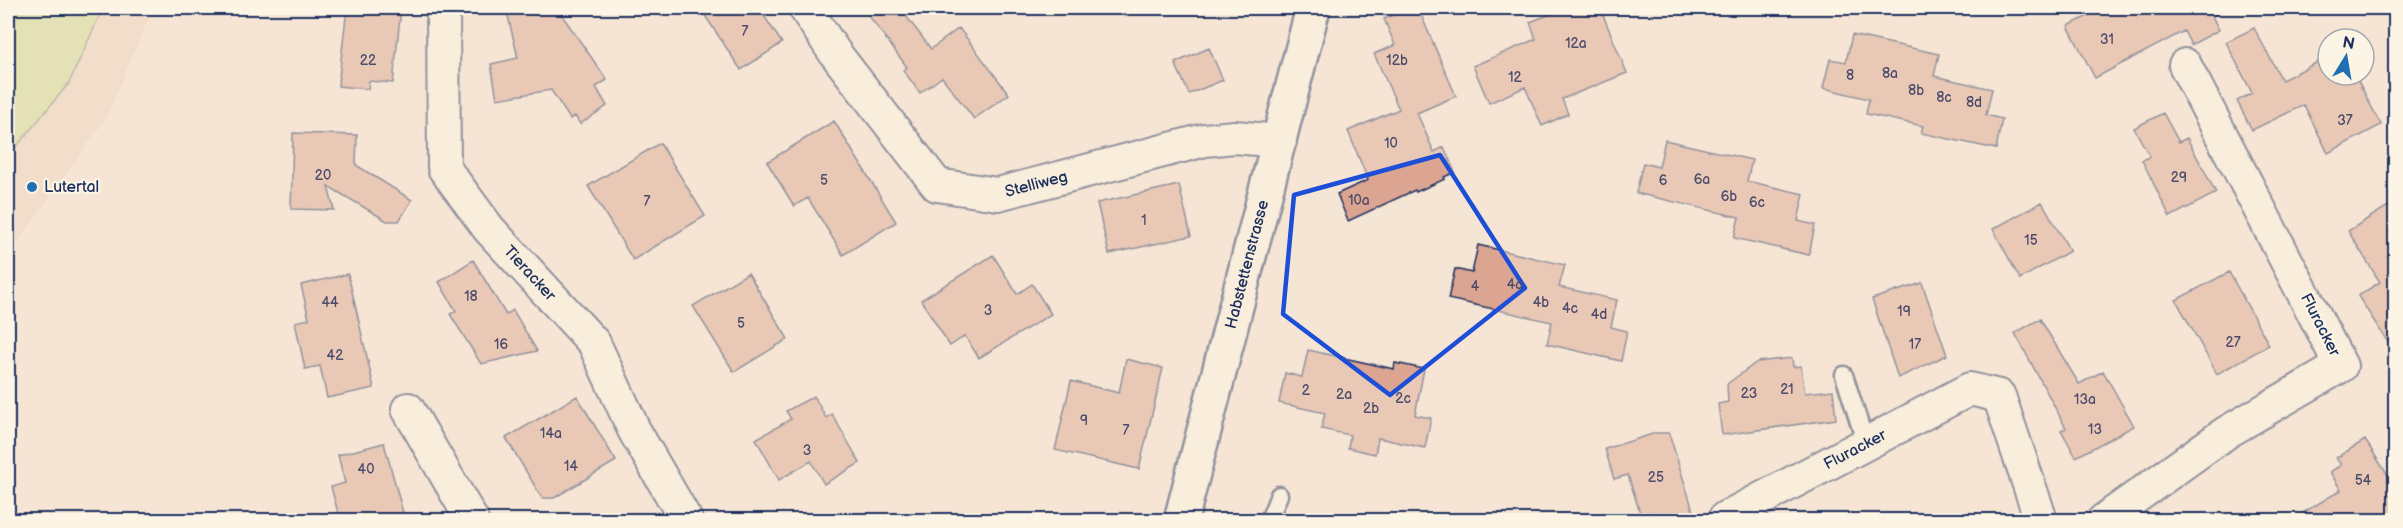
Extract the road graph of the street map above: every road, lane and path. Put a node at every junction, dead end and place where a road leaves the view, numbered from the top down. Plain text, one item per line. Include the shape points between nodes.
1 (443, 8) edge
2 (806, 8) edge
3 (1313, 8) edge
4 (2185, 65) dead end
5 (1280, 141) junction
6 (1844, 375) dead end
7 (408, 410) dead end
8 (1866, 444) junction
9 (1279, 495) dead end
10 (1725, 518) dead end
11 (472, 520) edge
12 (686, 520) edge
13 (1181, 520) edge
14 (1269, 520) edge
15 (2042, 520) edge
16 (2104, 520) edge

1 - 12 street, Tieracker via 444,168 489,229 594,343 634,430
2 - 5 street, Stelliweg via 835,53 937,185 998,194 1205,140 1234,137
3 - 5 street, Habstettenstrasse
4 - 16 street, Fluracker via 2341,366 2227,432
5 - 13 street, Habstettenstrasse
6 - 8 lane
7 - 11 street
8 - 10 street, Fluracker
8 - 15 street, Fluracker via 1970,389 1999,396
9 - 14 lane

